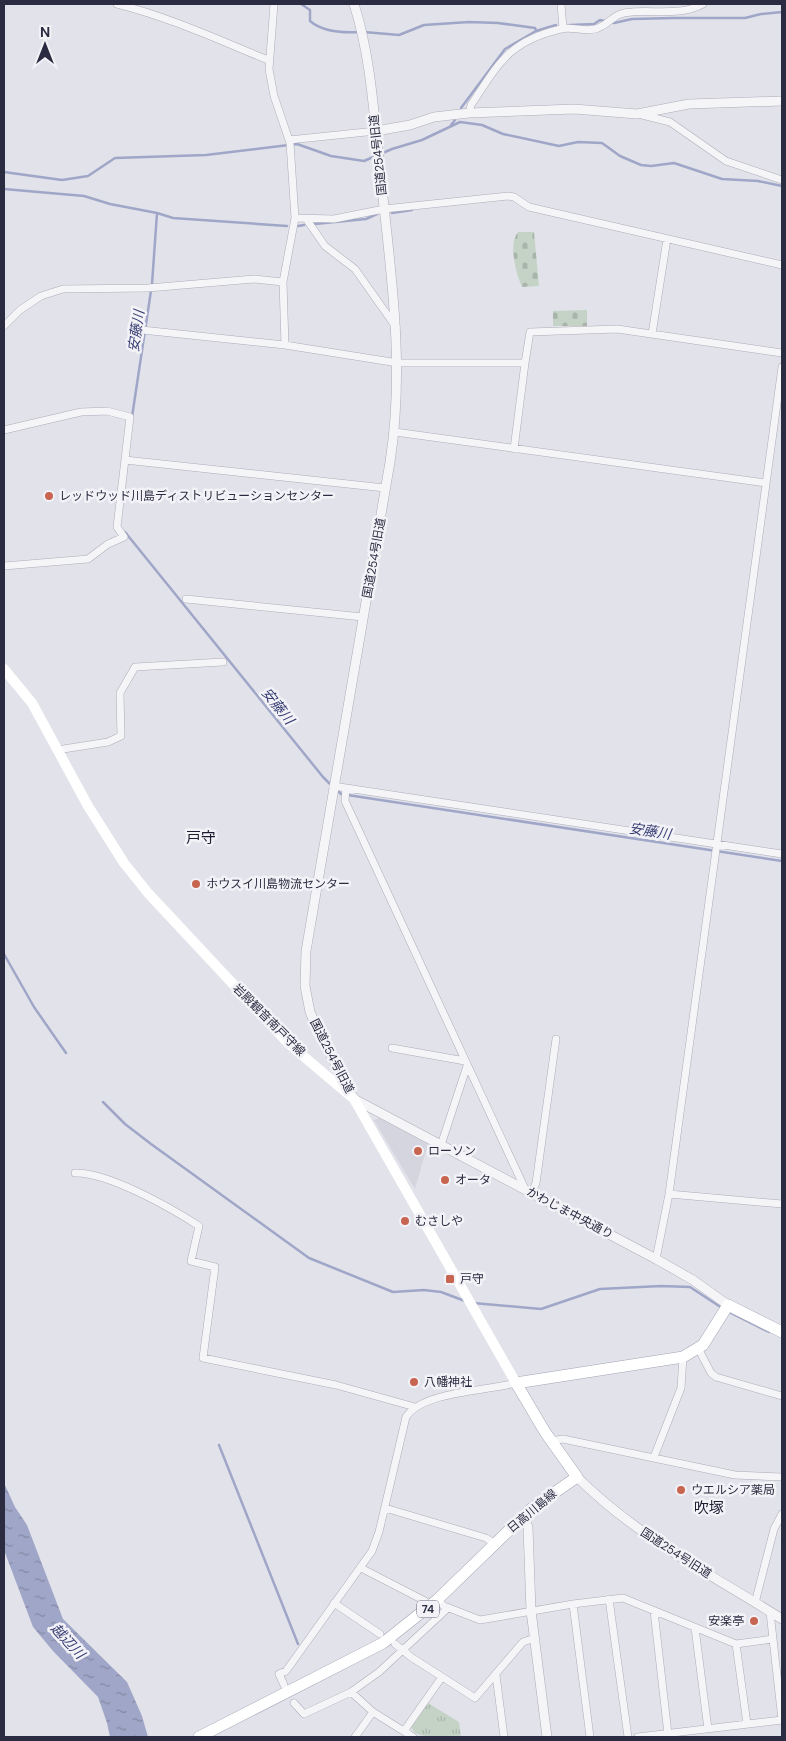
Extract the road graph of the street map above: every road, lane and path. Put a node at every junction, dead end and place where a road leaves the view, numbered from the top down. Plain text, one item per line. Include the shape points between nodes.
1 (117, 4) edge
2 (274, 4) edge
3 (354, 4) edge
4 (561, 4) edge
5 (703, 4) edge
6 (563, 28) junction
7 (268, 60) junction
8 (782, 101) edge
9 (470, 113) junction
10 (637, 114) junction
11 (376, 131) junction
12 (289, 140) junction
13 (782, 180) edge
14 (384, 209) junction
15 (295, 218) junction
16 (306, 220) junction
17 (667, 239) junction
18 (782, 265) edge
19 (283, 282) junction
20 (4, 326) edge
21 (396, 328) junction
22 (142, 330) dead end
23 (652, 334) junction
24 (285, 345) junction
25 (782, 353) edge
26 (398, 363) junction
27 (525, 363) junction
28 (782, 367) edge
29 (4, 430) edge
30 (395, 432) junction
31 (514, 448) junction
32 (125, 460) junction
33 (766, 484) junction
34 (385, 488) junction
35 (4, 566) edge
36 (186, 599) dead end
37 (364, 617) junction
38 (223, 662) dead end
39 (4, 669) edge
40 (57, 750) junction
41 (333, 786) junction
42 (346, 788) junction
43 (716, 844) junction
44 (782, 854) edge
45 (556, 1039) dead end
46 (392, 1048) dead end
47 (466, 1064) junction
48 (354, 1099) junction
49 (441, 1145) junction
50 (75, 1173) dead end
51 (529, 1191) junction
52 (669, 1194) junction
53 (782, 1204) edge
54 (656, 1259) junction
55 (728, 1305) junction
56 (782, 1332) edge
57 (698, 1348) junction
58 (683, 1357) junction
59 (516, 1383) junction
60 (782, 1396) edge
61 (415, 1407) junction
62 (551, 1441) junction
63 (654, 1457) junction
64 (577, 1477) junction
65 (782, 1477) edge
66 (385, 1508) junction
67 (782, 1514) edge
68 (523, 1516) junction
69 (494, 1544) junction
70 (361, 1568) junction
71 (609, 1599) junction
72 (437, 1600) junction
73 (425, 1601) dead end
74 (334, 1603) junction
75 (755, 1603) junction
76 (573, 1604) junction
77 (448, 1608) junction
78 (531, 1610) junction
79 (654, 1611) junction
80 (770, 1612) junction
81 (782, 1619) edge
82 (695, 1628) junction
83 (380, 1634) dead end
84 (535, 1638) junction
85 (772, 1639) junction
86 (395, 1644) dead end
87 (736, 1644) junction
88 (404, 1650) junction
89 (496, 1675) junction
90 (442, 1677) junction
91 (284, 1684) dead end
92 (351, 1692) junction
93 (294, 1703) dead end
94 (781, 1703) edge
95 (373, 1712) junction
96 (782, 1720) edge
97 (747, 1724) junction
98 (708, 1729) junction
99 (404, 1731) junction
100 (668, 1734) junction
101 (199, 1737) edge
102 (355, 1737) edge
103 (413, 1737) edge
104 (504, 1737) edge
105 (547, 1737) edge
106 (590, 1737) edge
107 (628, 1737) edge
108 (638, 1737) edge

1 - 7 street via 202,32
2 - 7 street
3 - 11 street, 国道254号旧道 via 364,45
4 - 6 street
5 - 6 street via 684,11 615,15 598,29
6 - 9 street via 525,40 514,47 471,104
7 - 12 street via 274,96
8 - 10 street via 689,104
9 - 10 street via 574,109
9 - 11 street via 434,117
10 - 13 street via 670,122 726,161
11 - 12 street
11 - 14 street, 国道254号旧道
12 - 15 street
14 - 16 street via 334,219
14 - 17 street via 508,196 529,208
14 - 21 street, 国道254号旧道
15 - 16 street
15 - 19 street
16 - 21 street via 325,246 355,269
17 - 18 street
17 - 23 street
19 - 20 street via 254,279 148,288 63,289 41,296
19 - 24 street
21 - 26 street, 国道254号旧道
22 - 24 street
23 - 25 street
23 - 27 street via 617,329 530,332
24 - 26 street
26 - 27 street
26 - 30 street, 国道254号旧道
27 - 31 street
28 - 33 street
29 - 32 street via 81,412 107,411 130,417
30 - 31 street
30 - 34 street, 国道254号旧道
31 - 33 street
32 - 34 street
32 - 35 street via 117,527 124,537 88,559
33 - 43 street
34 - 37 street, 国道254号旧道
36 - 37 street
37 - 41 street, 国道254号旧道
38 - 40 street via 136,667 120,694 120,736 108,742
39 - 40 main road, 岩殿観音南戸守線 via 32,703
40 - 48 main road, 岩殿観音南戸守線 via 102,830 148,893 289,1044
41 - 42 street
41 - 48 street, 国道254号旧道 via 306,951 305,986 319,1033
42 - 43 street
42 - 47 street via 346,801
43 - 44 street
43 - 52 street
45 - 51 street via 536,1183
46 - 47 street
47 - 49 street
47 - 51 street
48 - 49 street, かわじま中央通り
48 - 59 main road, 岩殿観音南戸守線
49 - 51 street, かわじま中央通り
50 - 61 street via 143,1194 199,1226 191,1261 215,1266 203,1358 336,1385
51 - 54 street, かわじま中央通り
52 - 53 street
52 - 54 street
54 - 55 street, かわじま中央通り
55 - 56 main road, かわじま中央通り
55 - 57 main road
57 - 58 main road
57 - 60 street via 716,1377
58 - 59 main road
58 - 63 street via 682,1388
59 - 61 street via 433,1400
59 - 62 main road
61 - 66 street via 406,1417
62 - 63 street via 563,1439
62 - 64 main road
63 - 65 street via 735,1475
64 - 68 main road, 日高川島線 / 74
64 - 75 street, 国道254号旧道 via 651,1538
66 - 69 street via 486,1538
66 - 70 street via 372,1551
67 - 75 street via 774,1529
68 - 69 main road, 日高川島線 / 74
68 - 78 street via 529,1538
69 - 72 main road, 日高川島線 / 74
70 - 73 street
70 - 74 street
71 - 76 street
71 - 79 street via 623,1598
71 - 107 street
72 - 77 street
72 - 101 main road, 日高川島線 / 74 via 383,1644
74 - 83 street
74 - 91 street via 286,1671 279,1674
75 - 80 street, 国道254号旧道
76 - 78 street
76 - 106 street
77 - 78 street via 480,1620
77 - 88 street
78 - 84 street
79 - 82 street
79 - 100 street
80 - 81 street, 国道254号旧道
80 - 85 street
82 - 87 street
82 - 98 street
84 - 89 street via 523,1642
84 - 105 street
85 - 87 street
85 - 94 street
86 - 88 street
87 - 97 street
88 - 90 street
88 - 92 street
89 - 90 street via 475,1698
89 - 104 street
90 - 99 street
92 - 93 street via 304,1714
92 - 95 street
94 - 96 street
95 - 99 street
95 - 102 street
96 - 97 street
97 - 98 street
98 - 100 street
99 - 103 street
100 - 108 street

